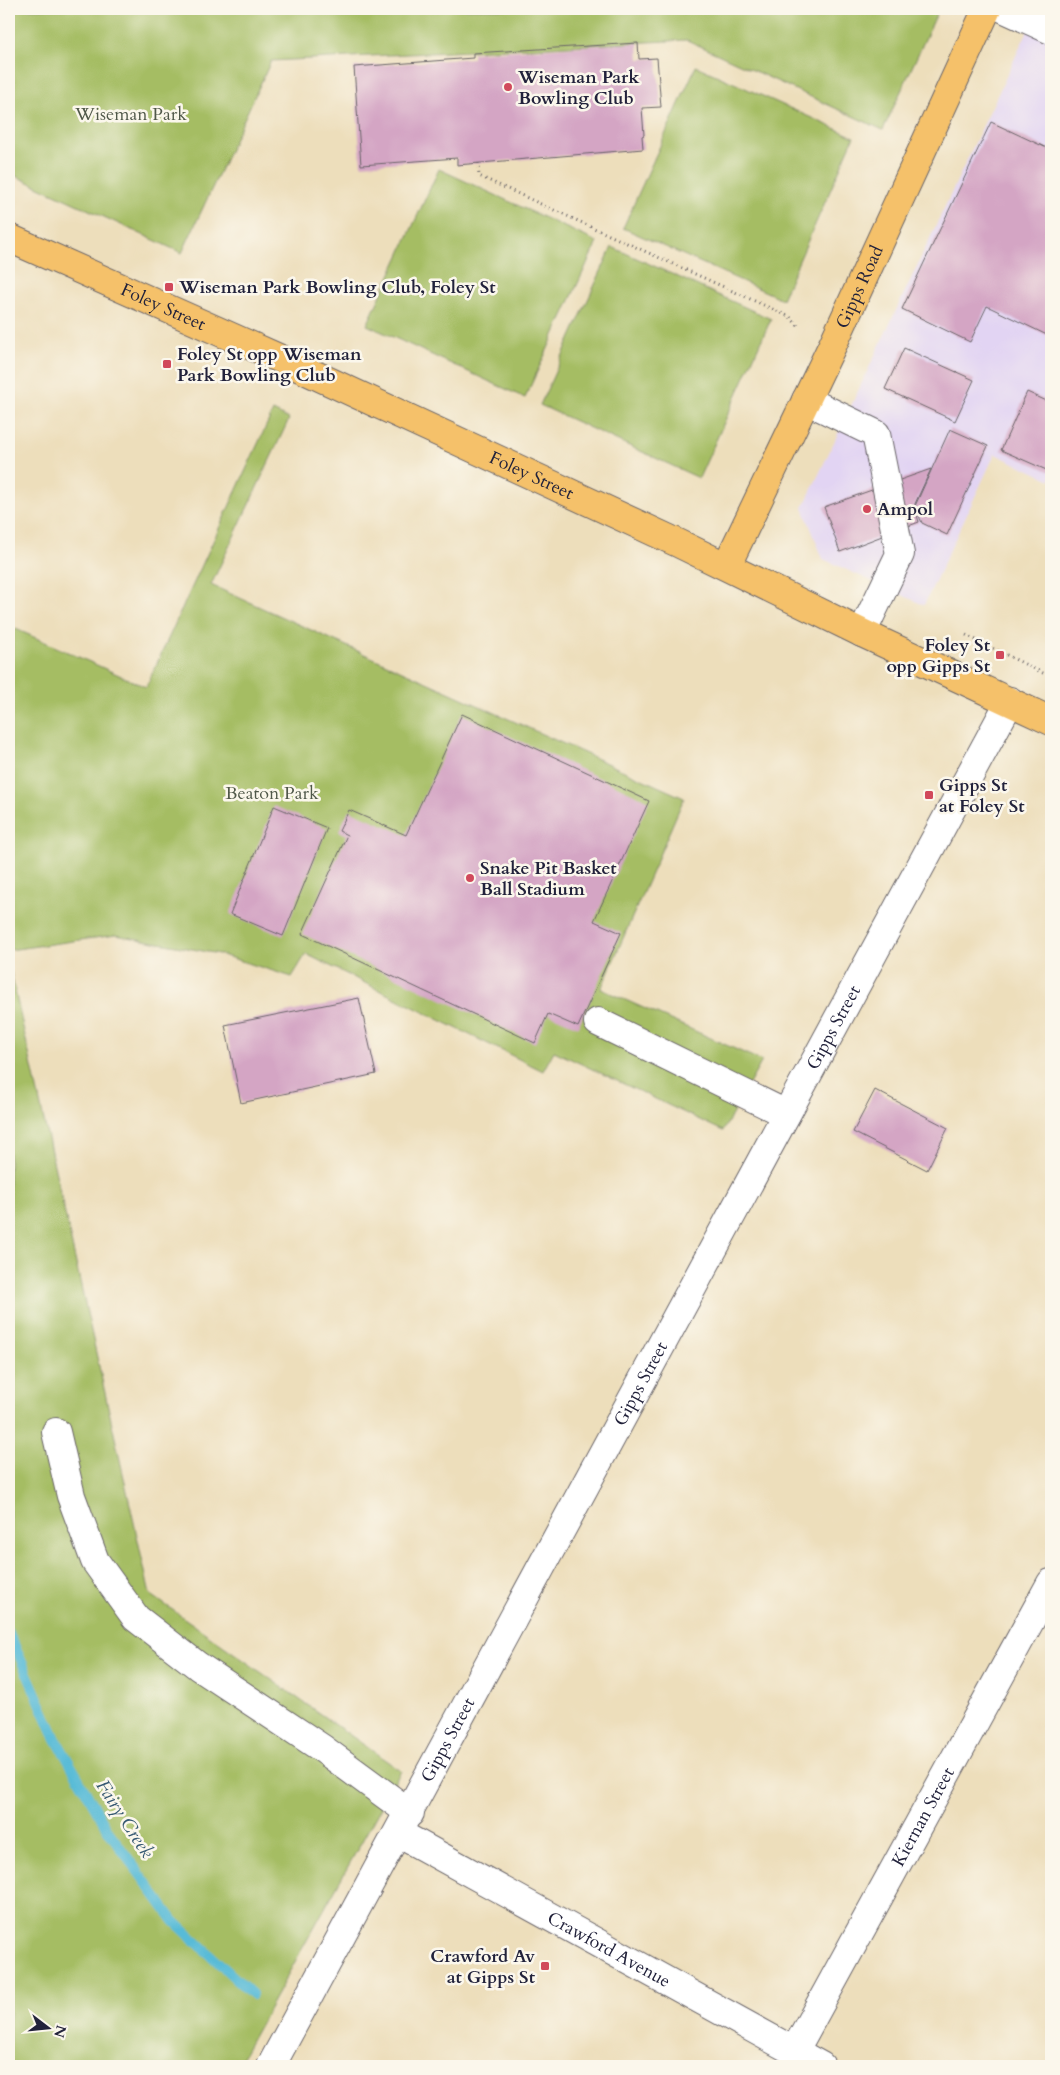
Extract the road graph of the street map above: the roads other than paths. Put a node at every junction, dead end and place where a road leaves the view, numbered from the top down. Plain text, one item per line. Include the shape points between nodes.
1 (987, 9) edge
2 (1005, 9) edge
3 (1051, 30) edge
4 (9, 238) edge
5 (806, 400) junction
6 (727, 565) junction
7 (862, 633) junction
8 (1010, 701) junction
9 (1051, 721) edge
10 (598, 1022) dead end
11 (786, 1114) junction
12 (56, 1432) dead end
13 (1051, 1583) edge
14 (404, 1823) junction
15 (795, 2050) junction
16 (271, 2066) edge
17 (821, 2066) edge

1 - 5 main road, Gipps Road
2 - 3 street
4 - 6 main road, Foley Street via 283,360
5 - 6 main road, Gipps Road
5 - 7 street via 876,434 900,554
6 - 7 main road, Foley Street
7 - 8 main road, Foley Street
8 - 9 main road, Foley Street
8 - 11 street, Gipps Street
10 - 11 street
11 - 14 street, Gipps Street
12 - 14 street, Crawford Avenue via 71,1496 94,1561 136,1618 198,1666 323,1748
13 - 15 street, Kiernan Street
14 - 15 street, Crawford Avenue
14 - 16 street, Gipps Street
15 - 17 street, Crawford Avenue

